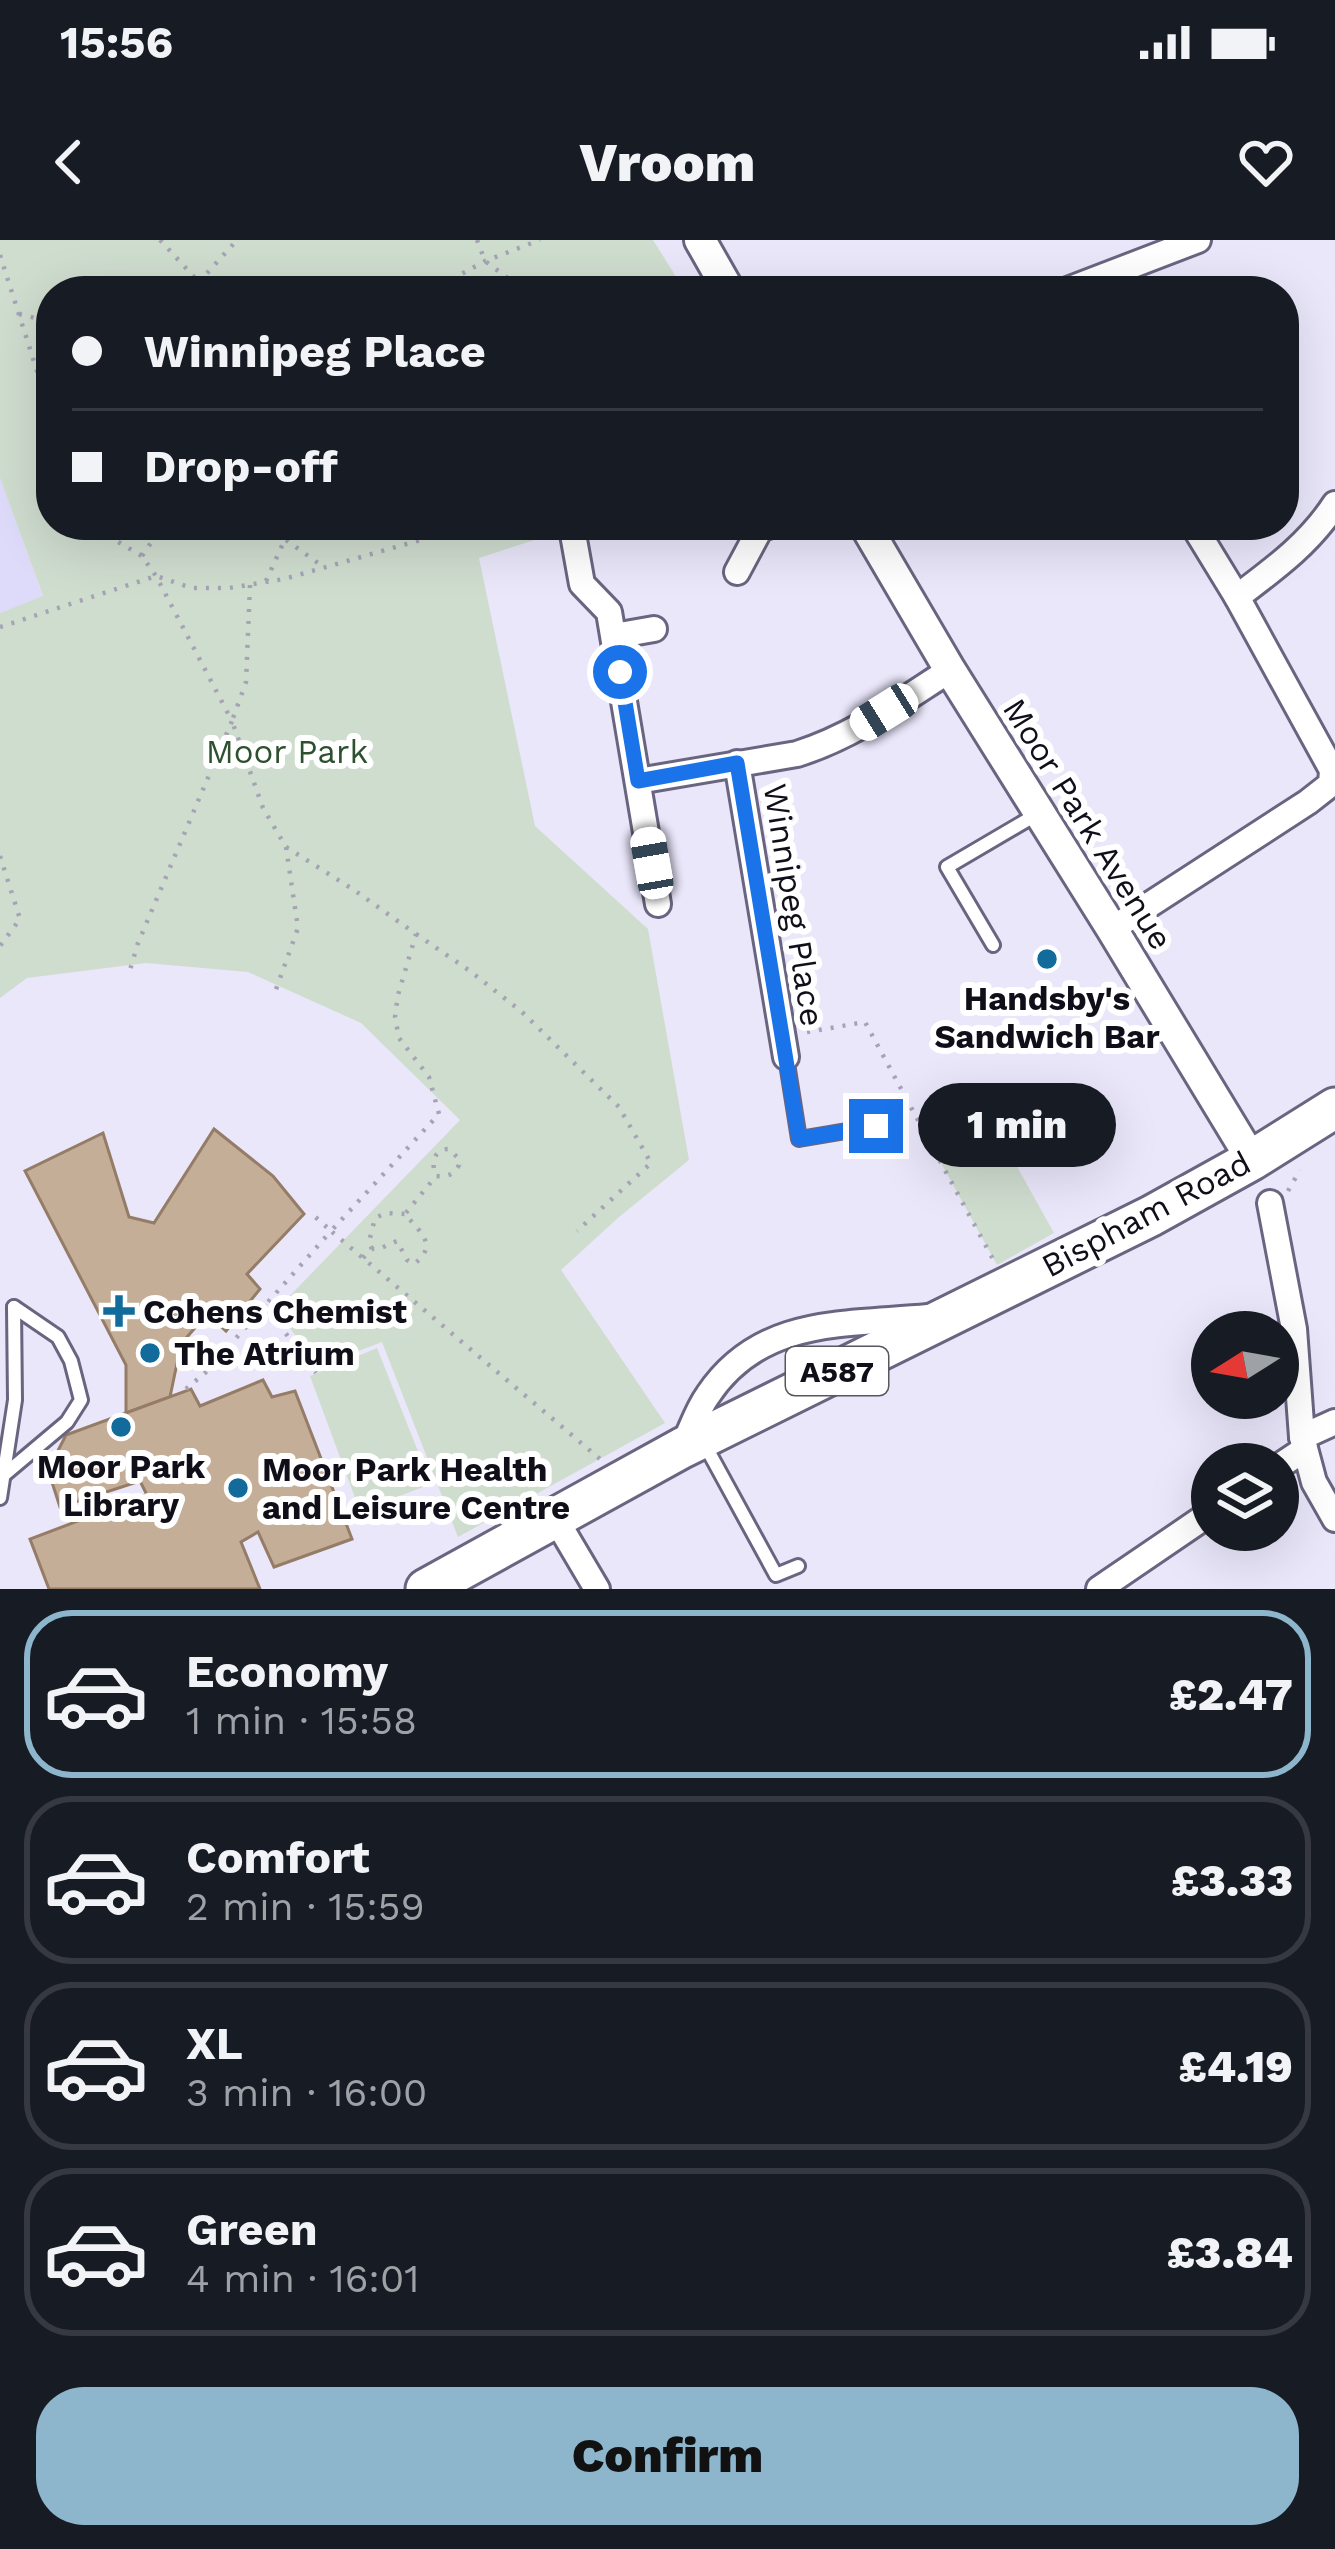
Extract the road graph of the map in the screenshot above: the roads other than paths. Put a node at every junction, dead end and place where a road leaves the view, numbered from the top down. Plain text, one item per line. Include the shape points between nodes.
1 (700, 240) edge
2 (1198, 240) edge
3 (720, 276) edge
4 (1104, 276) edge
5 (1335, 504) edge
6 (574, 540) edge
7 (754, 540) edge
8 (874, 540) edge
9 (1202, 540) edge
10 (737, 572) dead end
11 (1237, 597) junction
12 (654, 628) dead end
13 (614, 636) junction
14 (950, 670) junction
15 (737, 763) junction
16 (638, 781) junction
17 (1039, 813) junction
18 (658, 904) dead end
19 (1112, 928) junction
20 (993, 945) dead end
21 (784, 1047) joint
22 (1335, 1108) edge
23 (876, 1126) dead end
24 (1252, 1160) junction
25 (1270, 1203) dead end
26 (954, 1314) junction
27 (1335, 1422) edge
28 (692, 1443) junction
29 (1304, 1443) junction
30 (1299, 1448) edge
31 (4, 1475) junction
32 (0, 1498) edge
33 (554, 1518) junction
34 (1335, 1519) edge
35 (1191, 1526) edge
36 (798, 1566) dead end
37 (426, 1589) edge
38 (597, 1589) edge
39 (1099, 1589) edge

1 - 3 street
2 - 4 street
5 - 11 street via 1292,555
6 - 13 street via 582,584 609,613
7 - 10 street
8 - 14 street, Moor Park Avenue
9 - 11 street
11 - 19 street via 1332,770 1330,784
12 - 13 street
13 - 16 street
14 - 15 street, Winnipeg Place via 822,746
14 - 17 street, Moor Park Avenue
15 - 16 street, Winnipeg Place
15 - 21 street, Winnipeg Place
16 - 18 street
17 - 19 street, Moor Park Avenue
17 - 20 lane via 947,867
19 - 24 street, Moor Park Avenue
21 - 23 lane via 799,1139
22 - 24 main road, Bispham Road / A587
24 - 26 main road, Bispham Road / A587
25 - 29 street via 1294,1329
26 - 28 main road, Bispham Road / A587
26 - 28 street, Bispham Road via 801,1328 763,1343 706,1396
27 - 29 street
28 - 33 main road, Bispham Road / A587
28 - 36 lane via 776,1575
29 - 30 street
29 - 34 street
31 - 31 lane via 15,1400 14,1306 58,1337 81,1400
31 - 32 lane
33 - 37 main road, Bispham Road / A587
33 - 38 street
35 - 39 street

